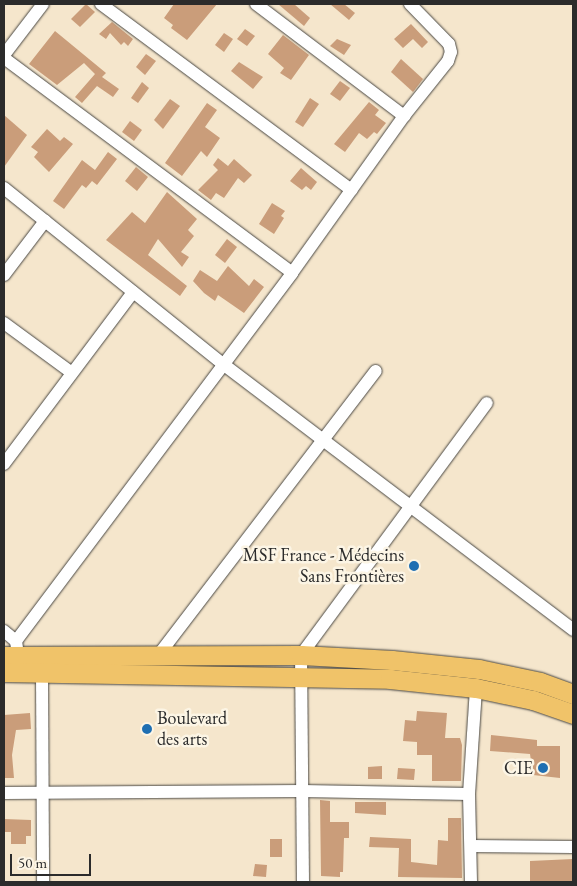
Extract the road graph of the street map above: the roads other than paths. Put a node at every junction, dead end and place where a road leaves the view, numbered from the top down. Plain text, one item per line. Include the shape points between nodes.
1 (43, 4) edge
2 (101, 4) edge
3 (256, 4) edge
4 (410, 4) edge
5 (4, 57) edge
6 (404, 116) junction
7 (4, 188) edge
8 (351, 190) junction
9 (45, 221) junction
10 (292, 273) junction
11 (4, 275) edge
12 (133, 292) junction
13 (4, 323) edge
14 (223, 364) junction
15 (376, 371) dead end
16 (72, 373) junction
17 (488, 403) dead end
18 (324, 440) junction
19 (4, 464) edge
20 (410, 506) junction
21 (573, 630) edge
22 (4, 631) edge
23 (301, 655) junction
24 (157, 657) junction
25 (12, 660) edge
26 (42, 672) junction
27 (300, 678) junction
28 (476, 688) junction
29 (573, 694) edge
30 (573, 714) edge
31 (302, 791) junction
32 (4, 793) edge
33 (41, 794) junction
34 (469, 794) junction
35 (471, 846) junction
36 (573, 847) edge
37 (42, 882) edge
38 (304, 882) edge
39 (471, 882) edge

1 - 5 street
2 - 8 street
3 - 6 street
4 - 6 street via 449,44 451,52 448,61
5 - 10 street
6 - 8 street
7 - 9 street
8 - 10 street
9 - 11 street
9 - 12 street
10 - 14 street
12 - 14 street
12 - 16 street
13 - 16 street
14 - 18 street
14 - 25 street
15 - 18 street
16 - 19 street
17 - 20 street
18 - 20 street
18 - 24 street
20 - 21 street
20 - 23 street
22 - 25 street
23 - 24 highway
23 - 27 street
23 - 29 highway via 392,660 479,670 540,682
24 - 25 highway
25 - 26 highway
26 - 27 highway
26 - 33 street
27 - 28 highway via 390,679
27 - 31 street
28 - 30 highway via 533,700
28 - 34 street
31 - 33 street
31 - 34 street
31 - 38 street
32 - 33 street
33 - 37 street
34 - 35 street
35 - 36 street
35 - 39 street

